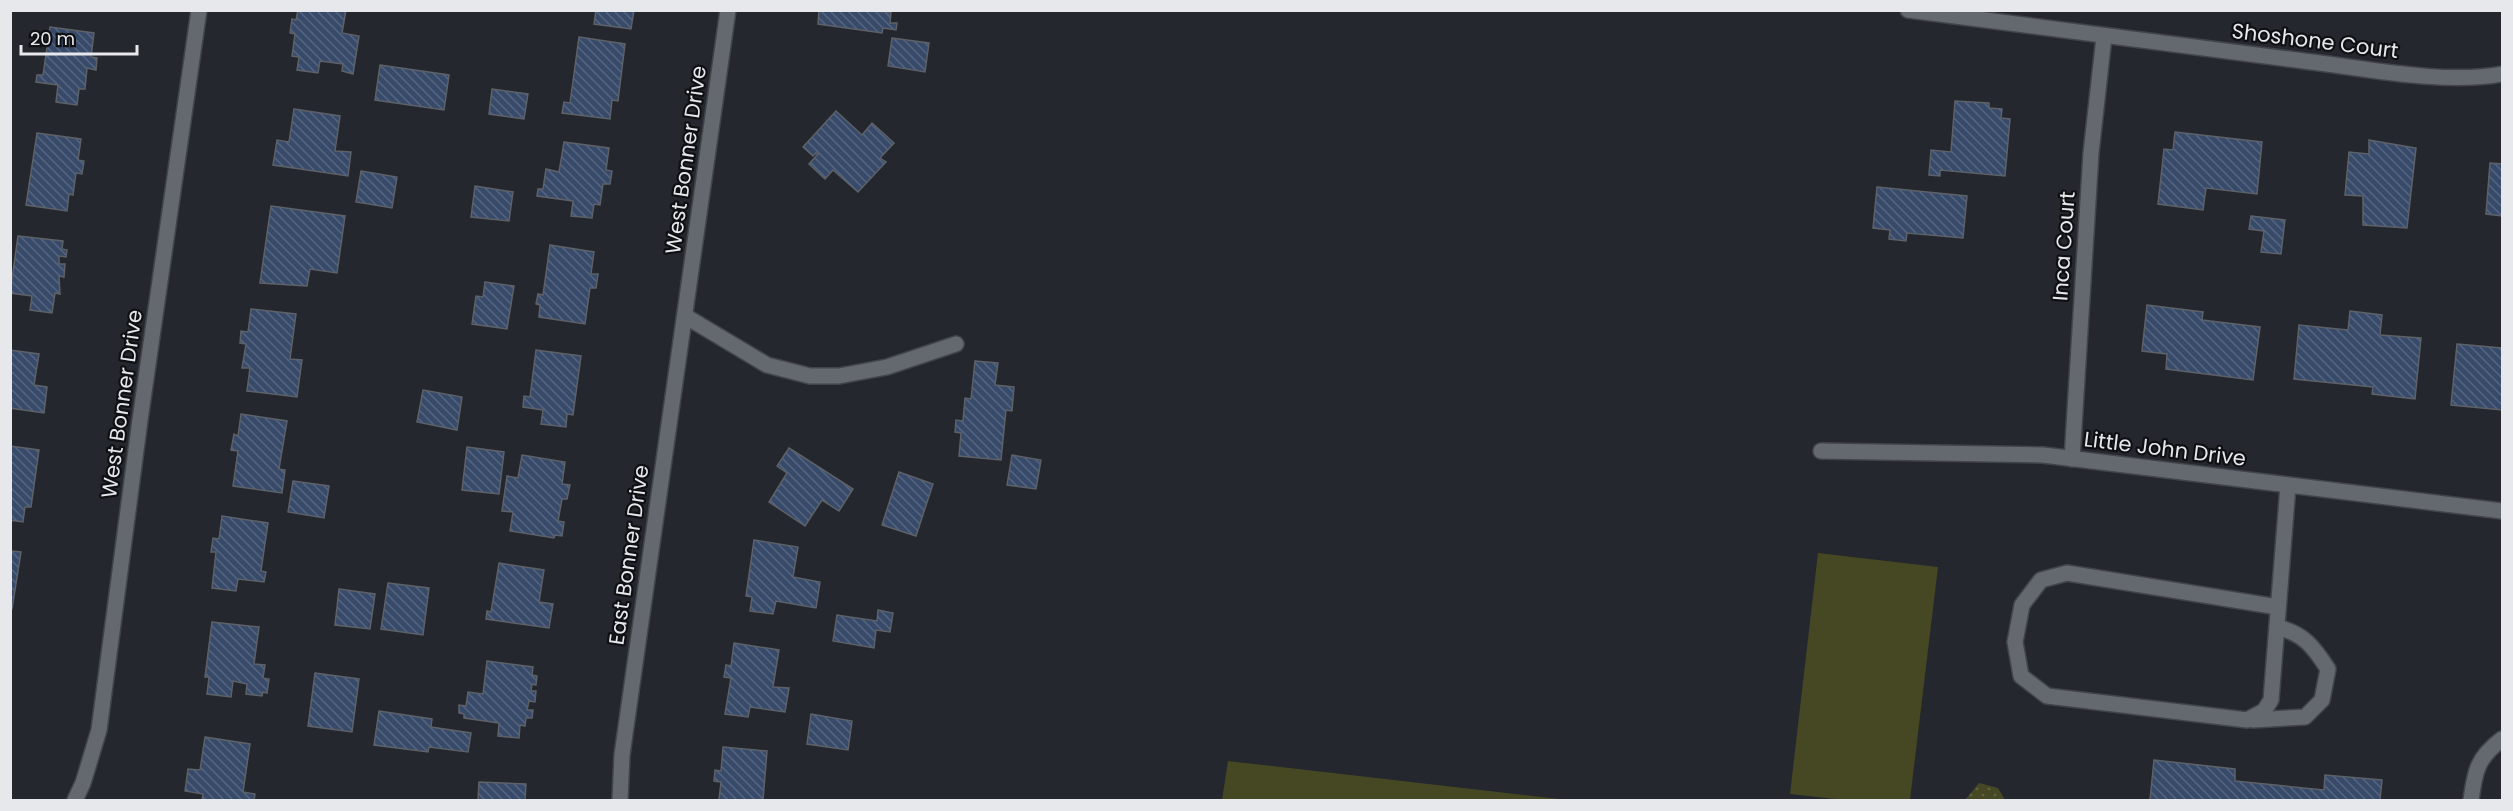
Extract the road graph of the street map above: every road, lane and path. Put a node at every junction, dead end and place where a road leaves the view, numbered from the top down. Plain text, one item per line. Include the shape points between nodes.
1 (199, 10) edge
2 (728, 10) edge
3 (1908, 10) edge
4 (2104, 37) junction
5 (2502, 74) edge
6 (685, 316) junction
7 (956, 344) dead end
8 (1821, 451) dead end
9 (2072, 459) junction
10 (2288, 486) junction
11 (2502, 512) edge
12 (2278, 607) junction
13 (2277, 627) junction
14 (2247, 720) junction
15 (2502, 739) edge
16 (75, 801) edge
17 (620, 801) edge
18 (2471, 801) edge

1 - 16 street, West Bonner Drive via 99,730
2 - 6 street, West Bonner Drive
3 - 4 street, Shoshone Court
4 - 5 street, Shoshone Court via 2416,74 2480,78
4 - 9 street, Inca Court via 2091,153
6 - 7 street via 767,365 810,376 887,368
6 - 17 street, East Bonner Drive via 622,755
8 - 9 street, Little John Drive via 2043,455
9 - 10 street, Little John Drive
10 - 11 street, Little John Drive
10 - 12 street
12 - 13 street
12 - 14 street via 2067,573 2041,580 2022,605 2015,642 2021,676 2047,696
13 - 14 street via 2271,700 2264,711
13 - 14 street via 2295,632 2317,652 2328,669 2322,700 2305,717
15 - 18 street via 2475,770

